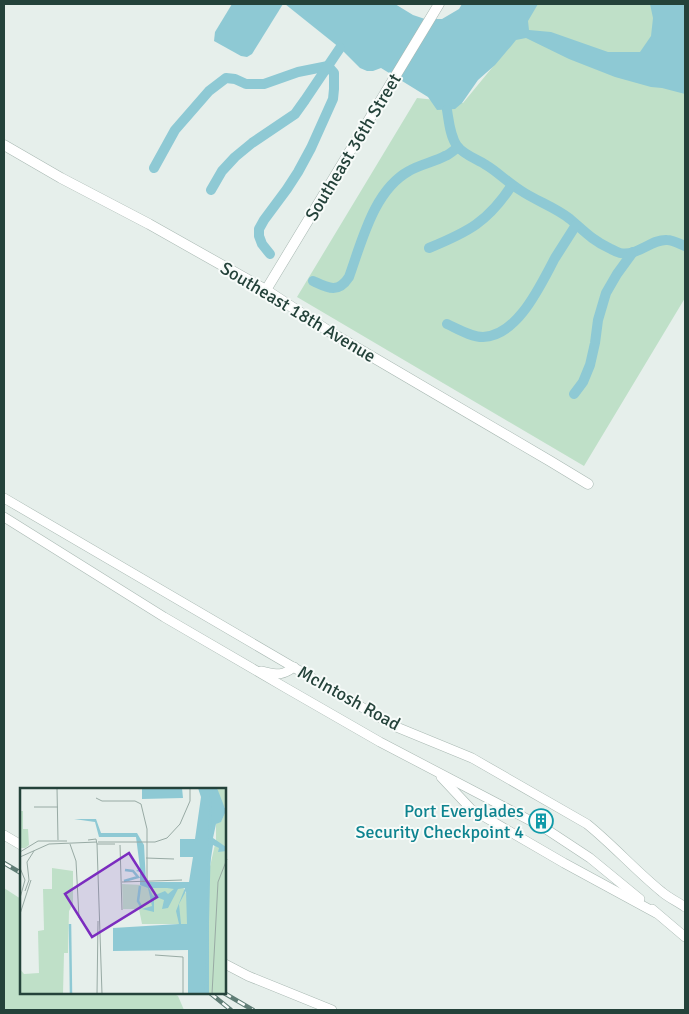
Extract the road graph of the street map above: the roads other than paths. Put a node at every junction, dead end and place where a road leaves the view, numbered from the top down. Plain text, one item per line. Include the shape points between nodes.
1 (439, 4) edge
2 (4, 145) edge
3 (266, 290) junction
4 (588, 484) dead end
5 (4, 498) edge
6 (4, 517) edge
7 (294, 667) junction
8 (256, 670) junction
9 (436, 771) junction
10 (532, 821) tunnel mouth
11 (546, 829) tunnel mouth
12 (4, 835) edge
13 (20, 844) edge
14 (685, 907) edge
15 (656, 913) junction
16 (685, 937) edge
17 (226, 965) edge
18 (332, 1010) edge

1 - 3 street, Southeast 36th Street
2 - 3 street, Southeast 18th Avenue
3 - 4 street, Southeast 18th Avenue via 330,332
5 - 7 street, McIntosh Road
6 - 8 street, McIntosh Road
7 - 8 street via 286,674
7 - 14 street, McIntosh Road via 394,726 472,758 587,824 638,872
8 - 9 street, McIntosh Road
9 - 10 street, McIntosh Road
9 - 15 street, McIntosh Road via 472,809
11 - 15 street, McIntosh Road via 590,858
12 - 13 street
15 - 16 street, McIntosh Road
17 - 18 street

